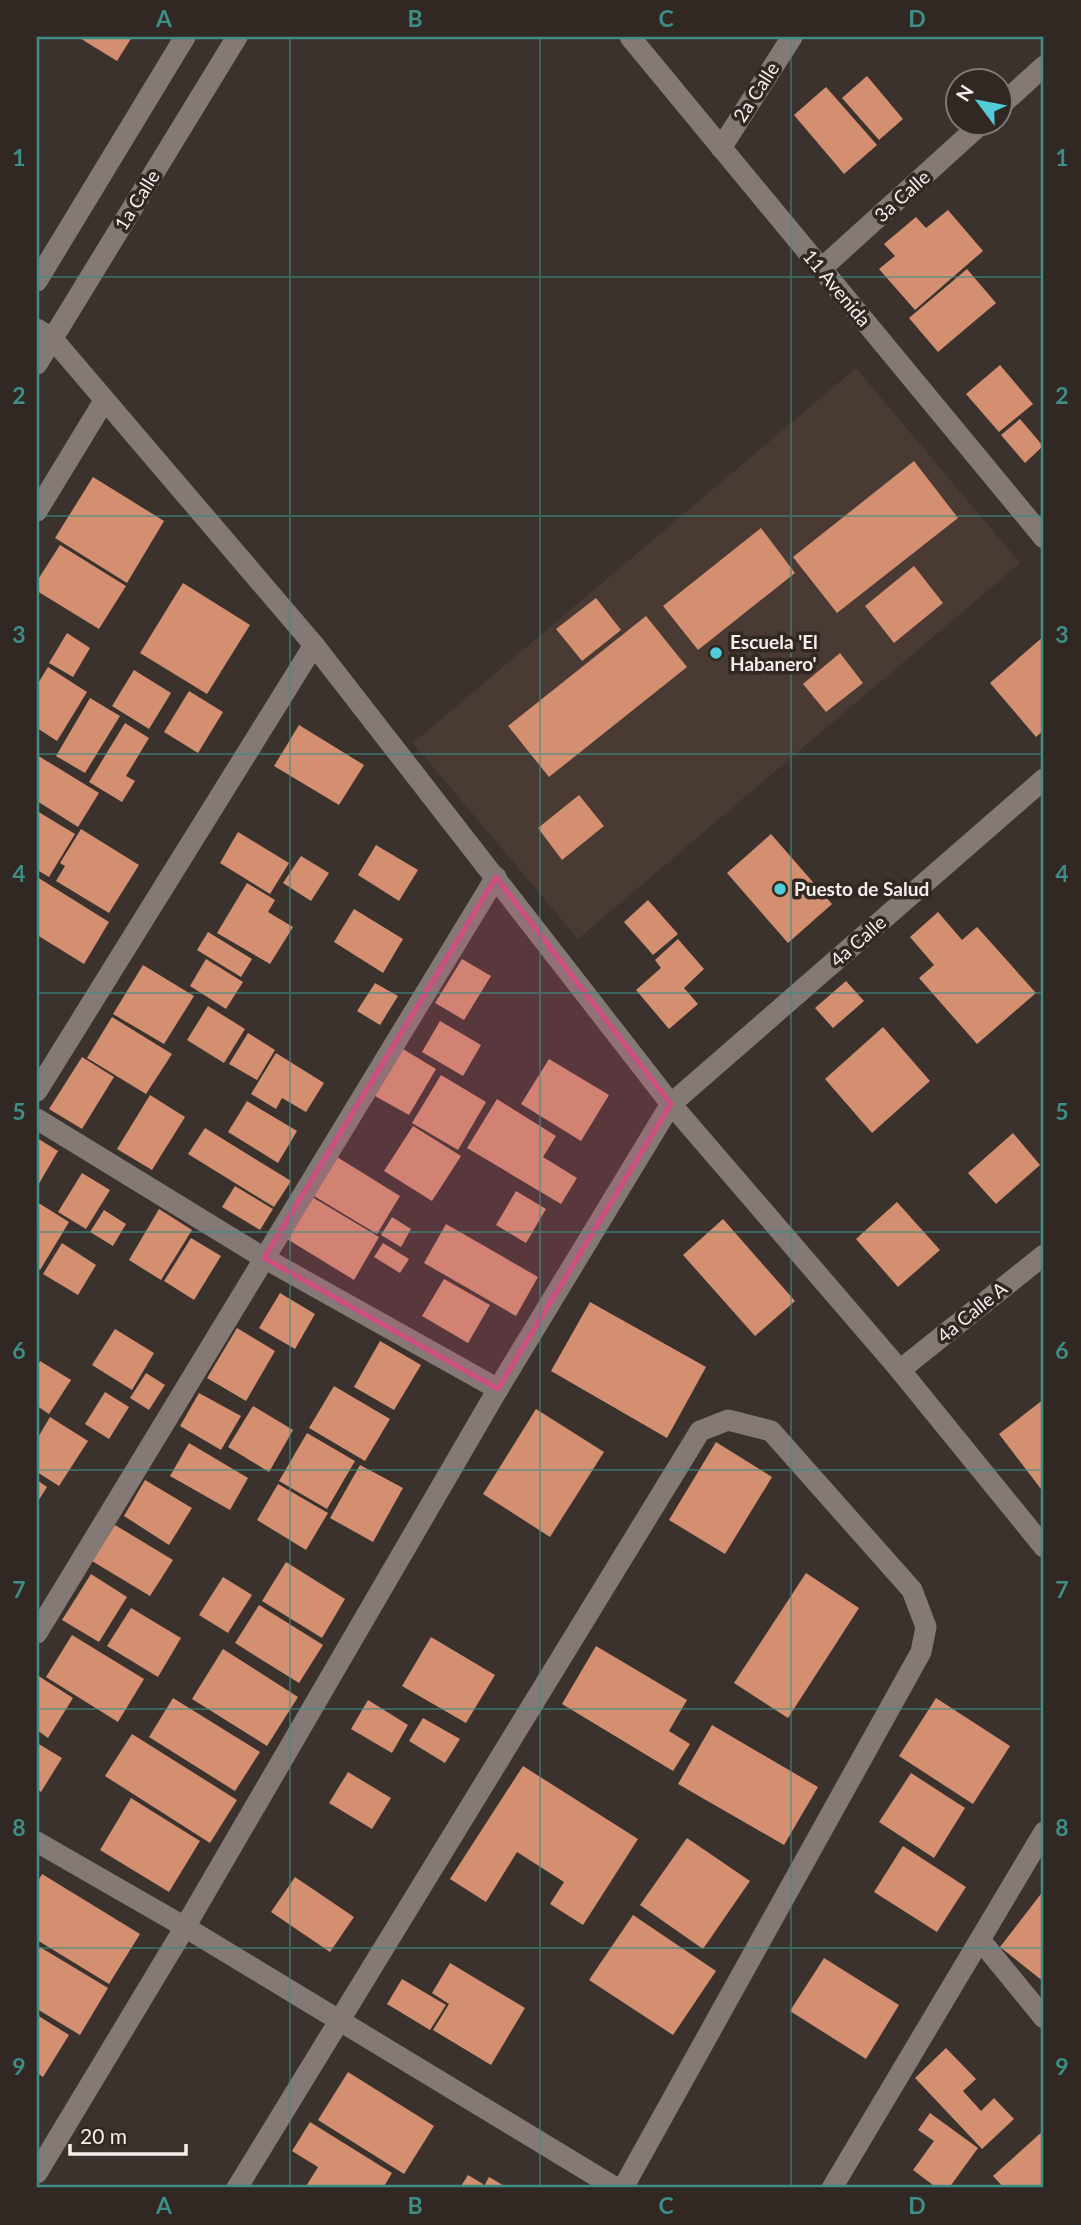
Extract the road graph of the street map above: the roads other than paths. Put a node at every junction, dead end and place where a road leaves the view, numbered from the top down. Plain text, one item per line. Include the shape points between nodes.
1 (185, 37) edge
2 (237, 37) edge
3 (630, 37) edge
4 (792, 37) edge
5 (1044, 66) edge
6 (1014, 93) edge
7 (967, 136) edge
8 (721, 148) junction
9 (821, 269) junction
10 (37, 281) edge
11 (44, 334) edge
12 (37, 364) edge
13 (104, 401) junction
14 (37, 512) edge
15 (1044, 538) edge
16 (314, 645) junction
17 (1044, 779) edge
18 (496, 877) junction
19 (37, 1091) edge
20 (671, 1104) junction
21 (37, 1119) edge
22 (1044, 1255) edge
23 (264, 1258) junction
24 (900, 1370) junction
25 (498, 1389) junction
26 (1044, 1548) edge
27 (37, 1633) edge
28 (1044, 1832) edge
29 (37, 1842) edge
30 (185, 1927) junction
31 (981, 1941) junction
32 (1044, 2018) edge
33 (340, 2020) junction
34 (37, 2173) edge
35 (237, 2188) edge
36 (615, 2188) edge
37 (623, 2188) edge
38 (832, 2188) edge

1 - 10 street
2 - 11 street, 1a Calle
3 - 8 street, 11 Avenida
4 - 8 street, 2a Calle
5 - 6 street
7 - 9 street, 3a Calle
8 - 9 street, 11 Avenida
9 - 15 street, 11 Avenida
11 - 12 street, 1a Calle
11 - 13 street
13 - 14 street
13 - 16 street
16 - 18 street
16 - 19 street
17 - 20 street, 4a Calle
18 - 20 street
18 - 23 street
20 - 24 street
20 - 25 street, 4a Calle
21 - 23 street
22 - 24 street, 4a Calle A
23 - 25 street
23 - 27 street
24 - 26 street
25 - 30 street, 4a Calle
28 - 31 street
29 - 30 street
30 - 33 street
30 - 34 street, 4a Calle
31 - 32 street
31 - 38 street
33 - 35 street
33 - 36 street
33 - 37 street via 700,1431 728,1420 771,1431 912,1590 926,1627 920,1652

